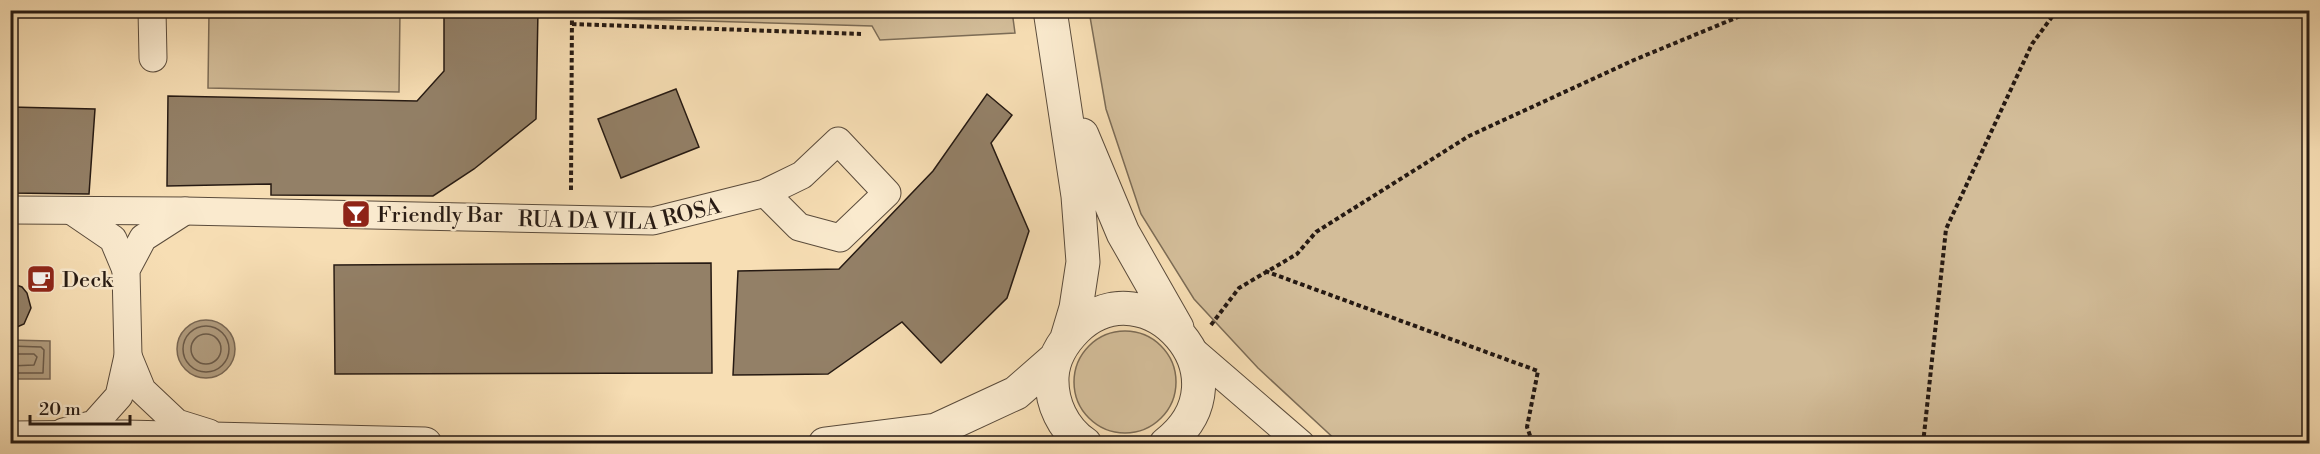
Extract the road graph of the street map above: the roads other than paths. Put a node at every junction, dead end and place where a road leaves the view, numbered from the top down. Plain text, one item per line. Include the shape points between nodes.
1 (152, 10) edge
2 (1050, 10) edge
3 (153, 58) dead end
4 (1060, 77) junction
5 (765, 193) dead end
6 (10, 210) edge
7 (72, 210) junction
8 (185, 211) junction
9 (126, 270) junction
10 (1186, 342) junction
11 (1062, 348) junction
12 (128, 356) junction
13 (24, 438) edge
14 (231, 440) junction
15 (425, 444) edge
16 (825, 444) edge
17 (1085, 444) edge
18 (1166, 444) edge
19 (1301, 444) edge

1 - 3 street
2 - 4 street
4 - 10 street via 1123,233
4 - 11 street via 1078,196 1083,261 1076,308
5 - 8 street, RUA DA VILA ROSA via 653,221
6 - 7 street, RUA DA VILA ROSA
7 - 8 street, RUA DA VILA ROSA
7 - 9 street via 113,239
8 - 9 street via 142,238
9 - 12 street
10 - 11 street via 1170,324 1150,313 1128,309 1093,317
10 - 18 street via 1199,380 1198,397 1192,416
10 - 19 street
11 - 16 street via 1016,393 936,430
11 - 17 street via 1052,376 1054,399 1062,420
12 - 13 street via 119,396 94,424
12 - 14 street via 142,390 177,423
13 - 14 street
14 - 15 street

